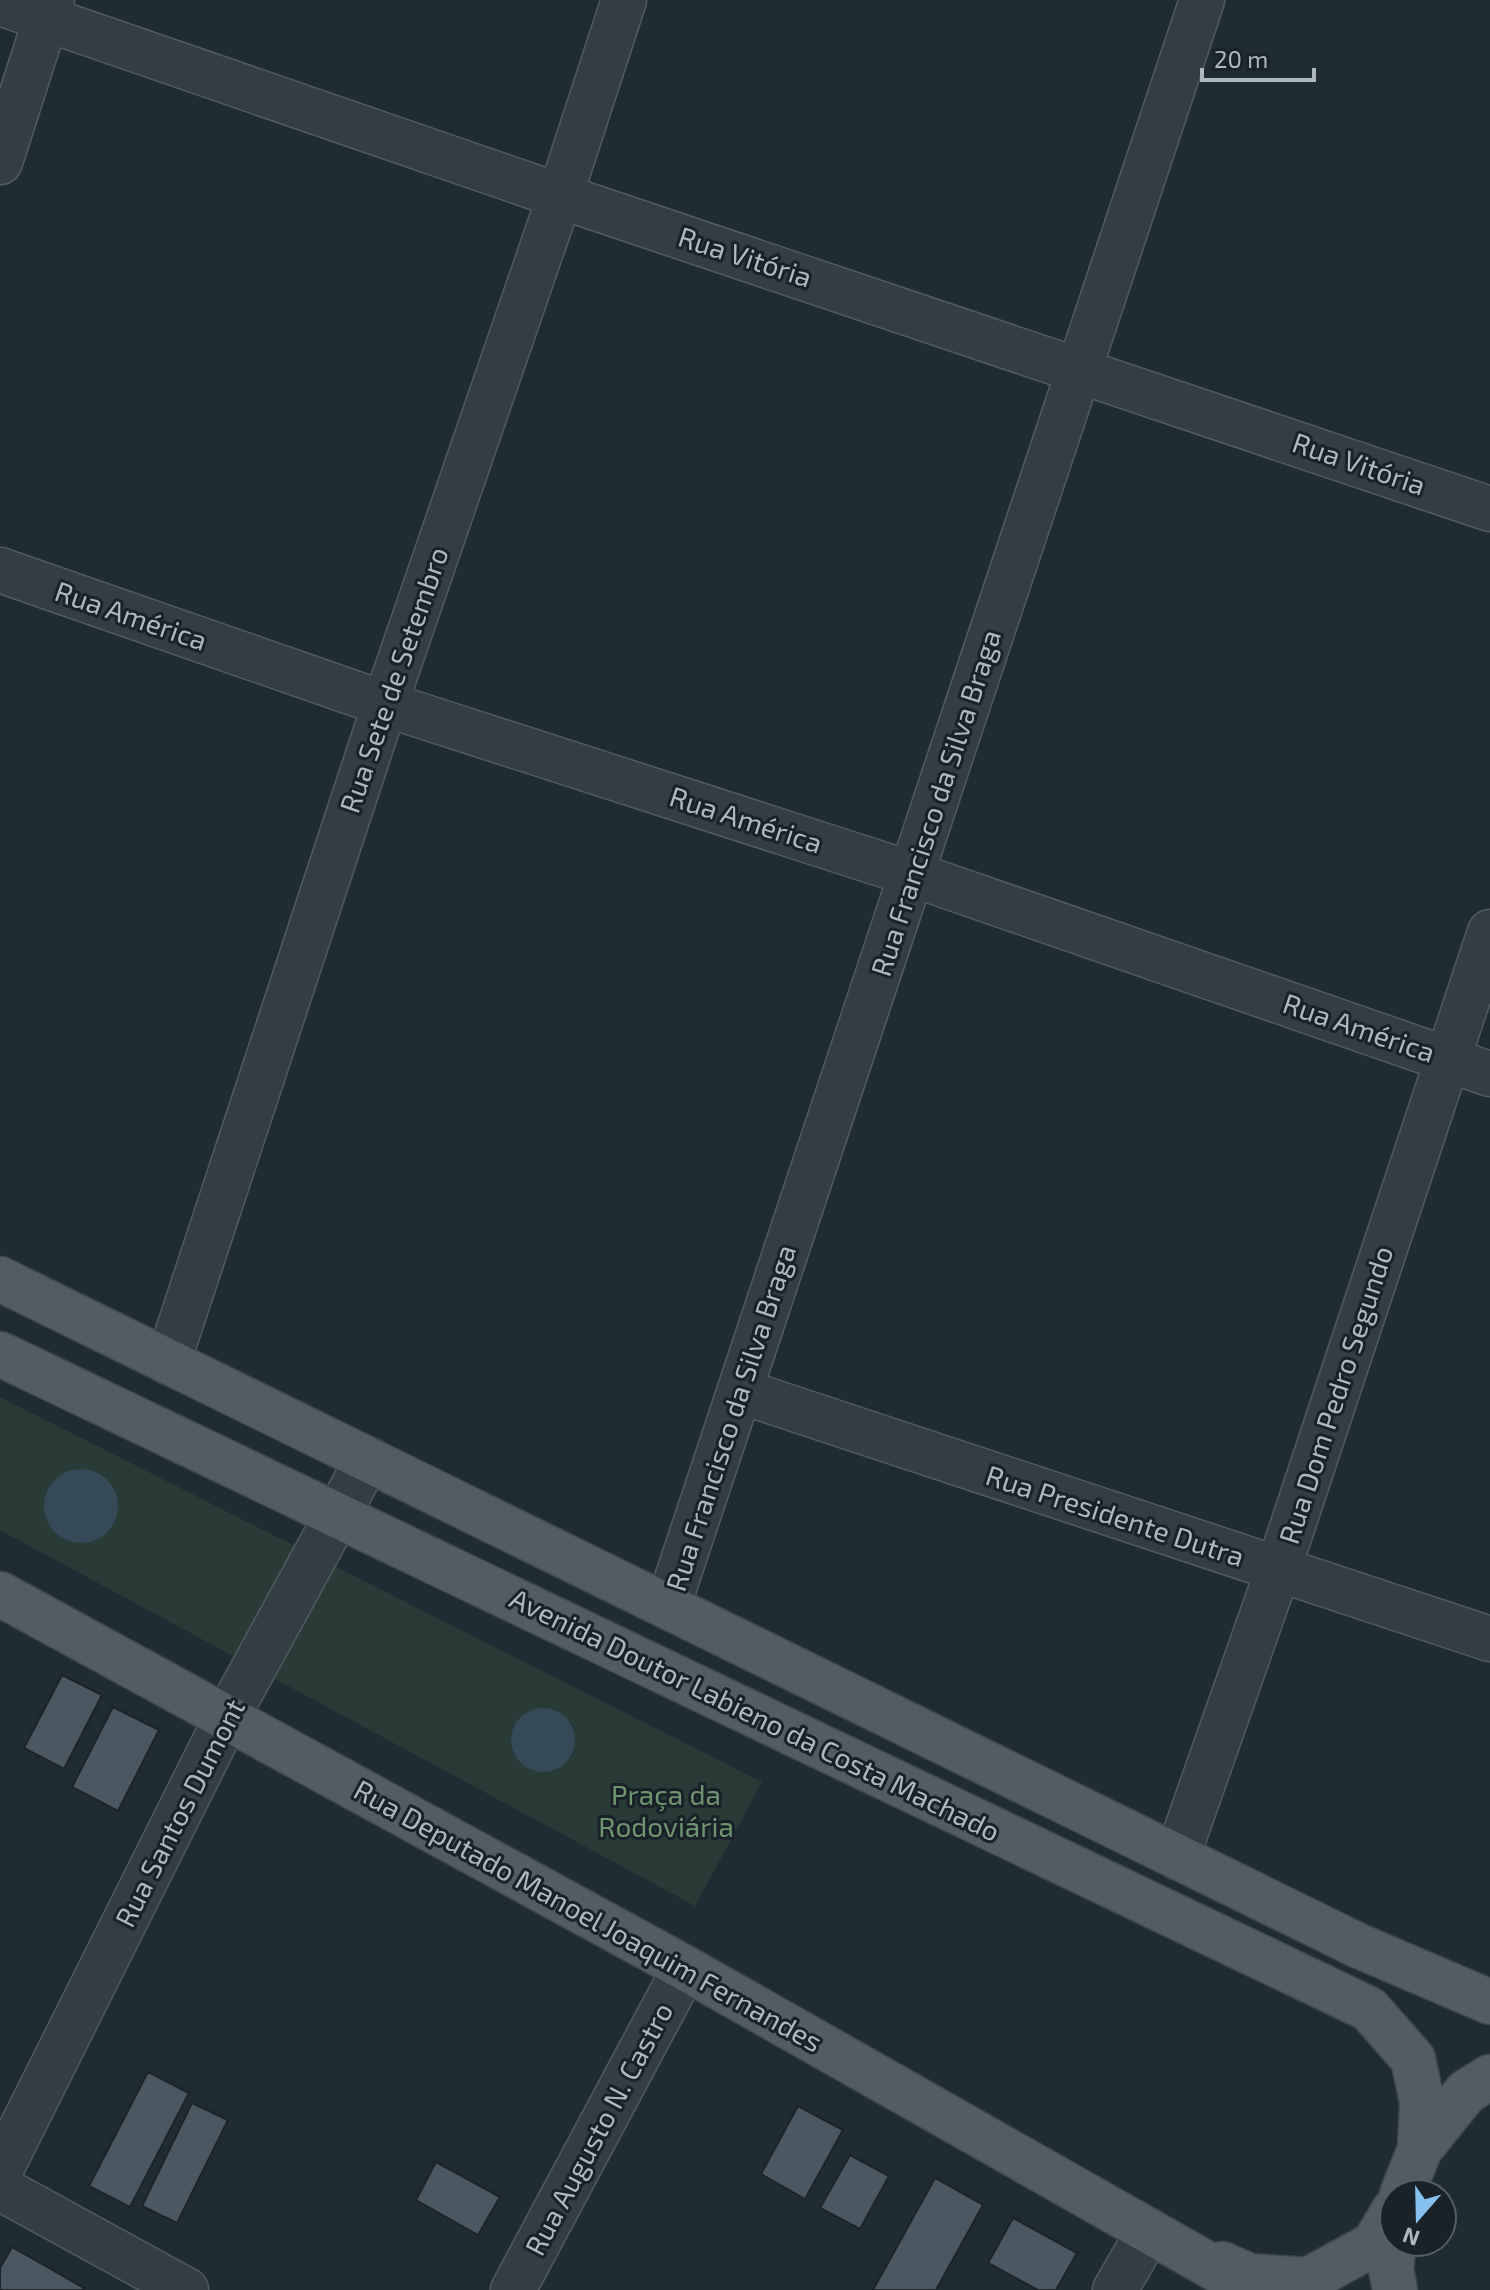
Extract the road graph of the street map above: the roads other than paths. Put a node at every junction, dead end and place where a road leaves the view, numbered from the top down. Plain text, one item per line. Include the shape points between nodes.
1 (624, 0) edge
2 (1202, 0) edge
3 (0, 3) edge
4 (49, 9) edge
5 (0, 162) edge
6 (560, 196) junction
7 (1080, 369) junction
8 (1490, 509) edge
9 (0, 570) edge
10 (385, 704) junction
11 (912, 874) junction
12 (1490, 932) edge
13 (1447, 1059) junction
14 (1490, 1074) edge
15 (0, 1279) edge
16 (0, 1354) edge
17 (168, 1362) junction
18 (740, 1391) junction
19 (368, 1459) junction
20 (338, 1516) junction
21 (1278, 1570) junction
22 (0, 1594) edge
23 (668, 1606) junction
24 (1490, 1639) edge
25 (227, 1717) junction
26 (1177, 1857) junction
27 (685, 1968) junction
28 (1490, 2002) edge
29 (1490, 2077) edge
30 (1420, 2149) junction
31 (0, 2171) edge
32 (1408, 2178) edge
33 (0, 2188) edge
34 (1161, 2237) junction
35 (1378, 2237) edge
36 (1392, 2258) edge
37 (186, 2290) edge
38 (513, 2290) edge
39 (1115, 2290) edge
40 (1253, 2290) edge
41 (1395, 2290) edge

1 - 6 street, Rua Sete de Setembro
2 - 7 street, Rua Francisco da Silva Braga
3 - 4 street, Rua Vitória
4 - 5 street
4 - 6 street, Rua Vitória
6 - 7 street, Rua Vitória
6 - 10 street, Rua Sete de Setembro
7 - 8 street, Rua Vitória
7 - 11 street, Rua Francisco da Silva Braga
9 - 10 street, Rua América
10 - 11 street, Rua América
10 - 17 street, Rua Sete de Setembro
11 - 13 street, Rua América
11 - 18 street, Rua Francisco da Silva Braga
12 - 13 street, Rua Dom Pedro Segundo
13 - 14 street, Rua América
13 - 21 street, Rua Dom Pedro Segundo
15 - 17 main road, Avenida Doutor Labieno da Costa Machado
16 - 20 main road, Avenida Doutor Labieno da Costa Machado
17 - 19 main road, Avenida Doutor Labieno da Costa Machado
18 - 21 street, Rua Presidente Dutra
18 - 23 street, Rua Francisco da Silva Braga
19 - 20 street, Rua Santos Dumont
19 - 23 main road, Avenida Doutor Labieno da Costa Machado
20 - 25 street, Rua Santos Dumont
20 - 30 main road, Avenida Doutor Labieno da Costa Machado via 1369,2009 1413,2059 1422,2102
21 - 24 street, Rua Presidente Dutra
21 - 26 street, Rua Dom Pedro Segundo
22 - 25 main road, Rua Deputado Manoel Joaquim Fernandes
23 - 26 main road, Avenida Doutor Labieno da Costa Machado
25 - 27 main road, Rua Deputado Manoel Joaquim Fernandes
25 - 31 street, Rua Santos Dumont
26 - 28 main road, Avenida Doutor Labieno da Costa Machado via 1359,1946
27 - 34 main road, Rua Deputado Manoel Joaquim Fernandes
27 - 38 street, Rua Augusto N. Castro
29 - 30 main road via 1466,2092
30 - 32 main road
33 - 37 street
34 - 35 main road, Rua Deputado Manoel Joaquim Fernandes via 1250,2276 1308,2280
34 - 39 street
34 - 40 main road, Rua Deputado Manoel Joaquim Fernandes
36 - 41 main road

